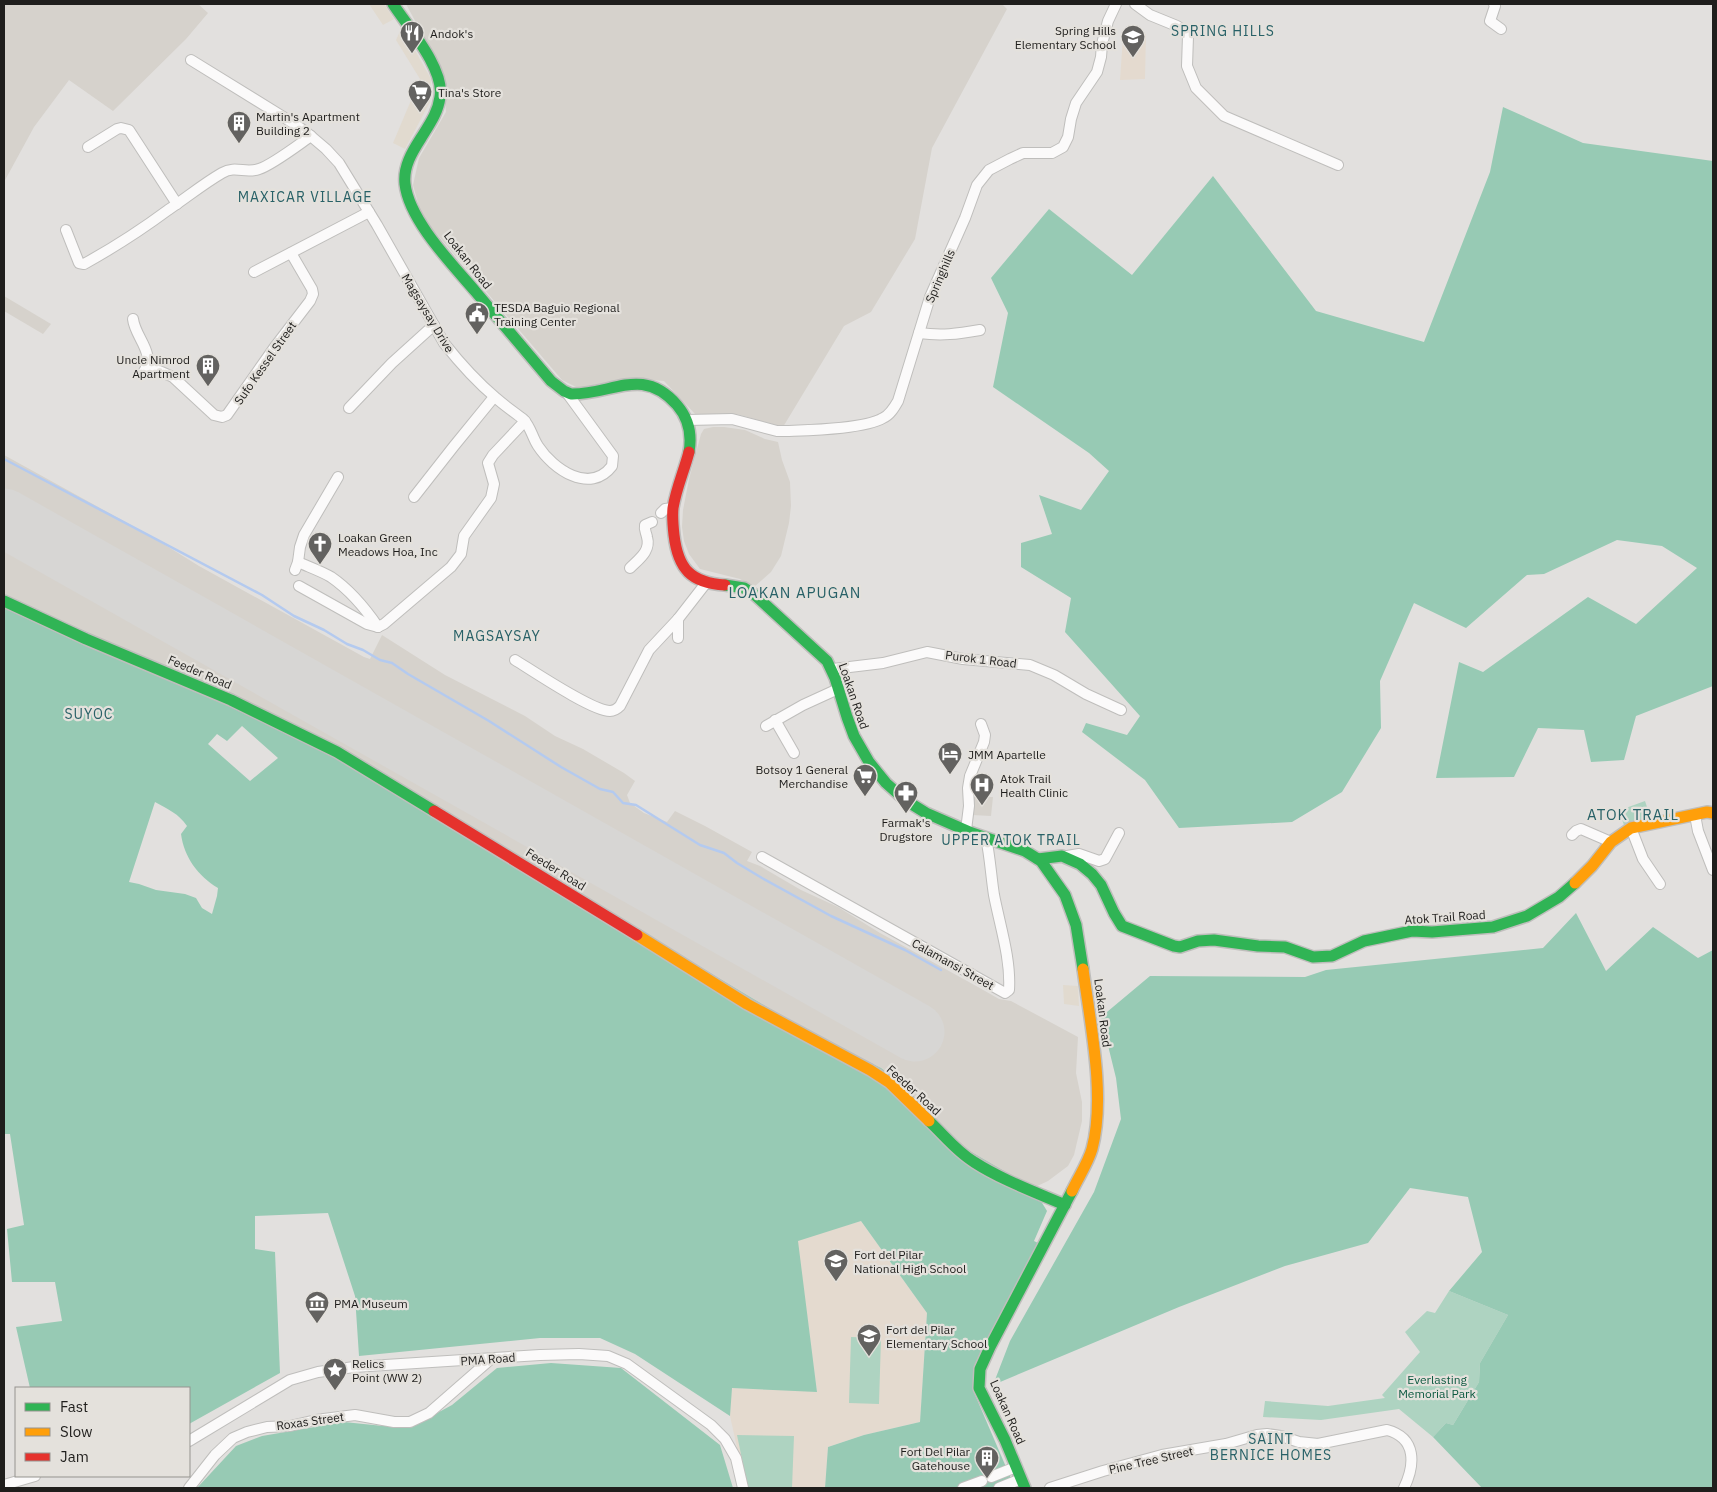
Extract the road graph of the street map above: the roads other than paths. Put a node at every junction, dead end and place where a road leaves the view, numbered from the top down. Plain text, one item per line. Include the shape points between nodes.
1 (393, 4) edge
2 (1116, 4) edge
3 (1135, 4) edge
4 (1494, 4) edge
5 (1501, 29) dead end
6 (191, 60) dead end
7 (311, 136) junction
8 (88, 147) dead end
9 (1338, 165) dead end
10 (177, 204) junction
11 (369, 212) junction
12 (66, 230) dead end
13 (291, 253) junction
14 (254, 272) dead end
15 (133, 319) dead end
16 (434, 325) junction
17 (980, 330) dead end
18 (919, 333) junction
19 (567, 393) junction
20 (494, 397) junction
21 (349, 408) dead end
22 (688, 420) junction
23 (525, 421) junction
24 (338, 477) dead end
25 (414, 497) dead end
26 (673, 508) junction
27 (662, 513) dead end
28 (652, 522) dead end
29 (630, 568) dead end
30 (706, 584) junction
31 (299, 586) dead end
32 (4, 602) edge
33 (678, 619) junction
34 (378, 626) junction
35 (678, 638) dead end
36 (515, 660) dead end
37 (833, 669) junction
38 (838, 689) junction
39 (1121, 710) dead end
40 (981, 724) dead end
41 (794, 753) dead end
42 (1713, 812) edge
43 (1695, 814) junction
44 (1631, 828) junction
45 (966, 830) junction
46 (1119, 833) dead end
47 (1572, 835) dead end
48 (986, 838) junction
49 (1611, 842) junction
50 (1063, 856) junction
51 (762, 857) dead end
52 (1038, 859) junction
53 (1713, 870) edge
54 (1660, 884) dead end
55 (1065, 1205) junction
56 (492, 1358) junction
57 (190, 1441) edge
58 (1016, 1467) junction
59 (31, 1477) edge
60 (1023, 1484) edge
61 (4, 1485) edge
62 (189, 1488) edge
63 (743, 1488) edge
64 (963, 1488) edge
65 (999, 1488) edge
66 (1050, 1488) edge
67 (1404, 1488) edge

1 - 19 street, Loakan Road via 430,61 441,94 434,117 405,172 410,203 447,258 551,381
2 - 18 street, Springhills via 1108,21 1097,72 1076,103 1065,143 1052,153 1023,153 983,175 930,297
3 - 9 street via 1150,15 1185,31 1188,36 1187,66 1196,88 1224,116
4 - 5 street via 1490,21
6 - 7 street, Magsaysay Drive
7 - 10 street via 263,168 224,172
7 - 11 street, Magsaysay Drive via 338,163
8 - 10 street via 117,129 129,130
10 - 12 street via 84,264 76,259
11 - 13 street
11 - 16 street, Magsaysay Drive
13 - 14 street
13 - 15 street, Sufo Kessel Street via 313,294 227,416 214,414 173,377 146,370 148,360 144,344
16 - 20 street, Magsaysay Drive via 459,362
16 - 21 street
17 - 18 street via 937,336
18 - 22 street, Springhills via 895,406 876,421 777,431 732,419
19 - 22 street via 635,384 651,385 670,397
19 - 23 street, Magsaysay Drive via 613,456 612,466 601,477 585,479 558,469 537,445
20 - 23 street, Magsaysay Drive
20 - 25 street
22 - 26 street via 691,442
23 - 34 street via 488,463 494,484 492,498 464,536 459,557
24 - 34 street via 304,535 297,566 320,571 343,586
26 - 27 street
26 - 30 street via 676,552 686,570
28 - 29 street via 644,528 648,545 646,552
30 - 33 street
30 - 37 street, Loakan Road via 747,589
31 - 34 street via 367,624
32 - 55 street, Feeder Road via 231,700 330,748 747,1004 870,1070 890,1083 949,1143 974,1162
33 - 35 street
33 - 36 street via 649,650 616,710 593,707
37 - 38 street, Loakan Road
37 - 39 street, Purok 1 Road via 883,664 927,652 1030,665
38 - 41 street via 770,723
38 - 45 street, Loakan Road via 853,735 886,784 926,814
40 - 45 street via 985,735 970,776
42 - 43 street, Atok Trail Road
43 - 44 street, Atok Trail Road
43 - 53 street
44 - 49 street, Atok Trail Road
44 - 54 street via 1643,858
45 - 48 street, Loakan Road
46 - 50 street via 1106,859 1098,861 1079,854
47 - 49 street via 1581,830
48 - 51 street, Calamansi Street via 1007,961 1009,990 1006,993
48 - 52 street, Loakan Road via 1025,851
49 - 50 street, Atok Trail Road via 1568,890 1527,916 1494,927 1412,931 1364,941 1332,956 1313,957 1285,947 1214,940 1180,947 1136,932 1122,926 1116,918 1104,888 1094,876
50 - 52 street
52 - 55 street, Loakan Road via 1065,894 1076,925 1096,1082 1092,1150
55 - 58 street, Loakan Road via 980,1369 979,1388
56 - 57 street, PMA Road via 318,1372 290,1380
56 - 62 street, Roxas Street via 429,1413 410,1422 355,1415 268,1427 233,1438
56 - 63 street, PMA Road via 579,1354 608,1356 627,1364 725,1438 736,1458
58 - 60 street, Loakan Road
58 - 64 street
59 - 61 street
60 - 65 street
66 - 67 street, Pine Tree Street via 1162,1455 1257,1435 1281,1436 1318,1444 1387,1430 1398,1433 1408,1443 1412,1458

